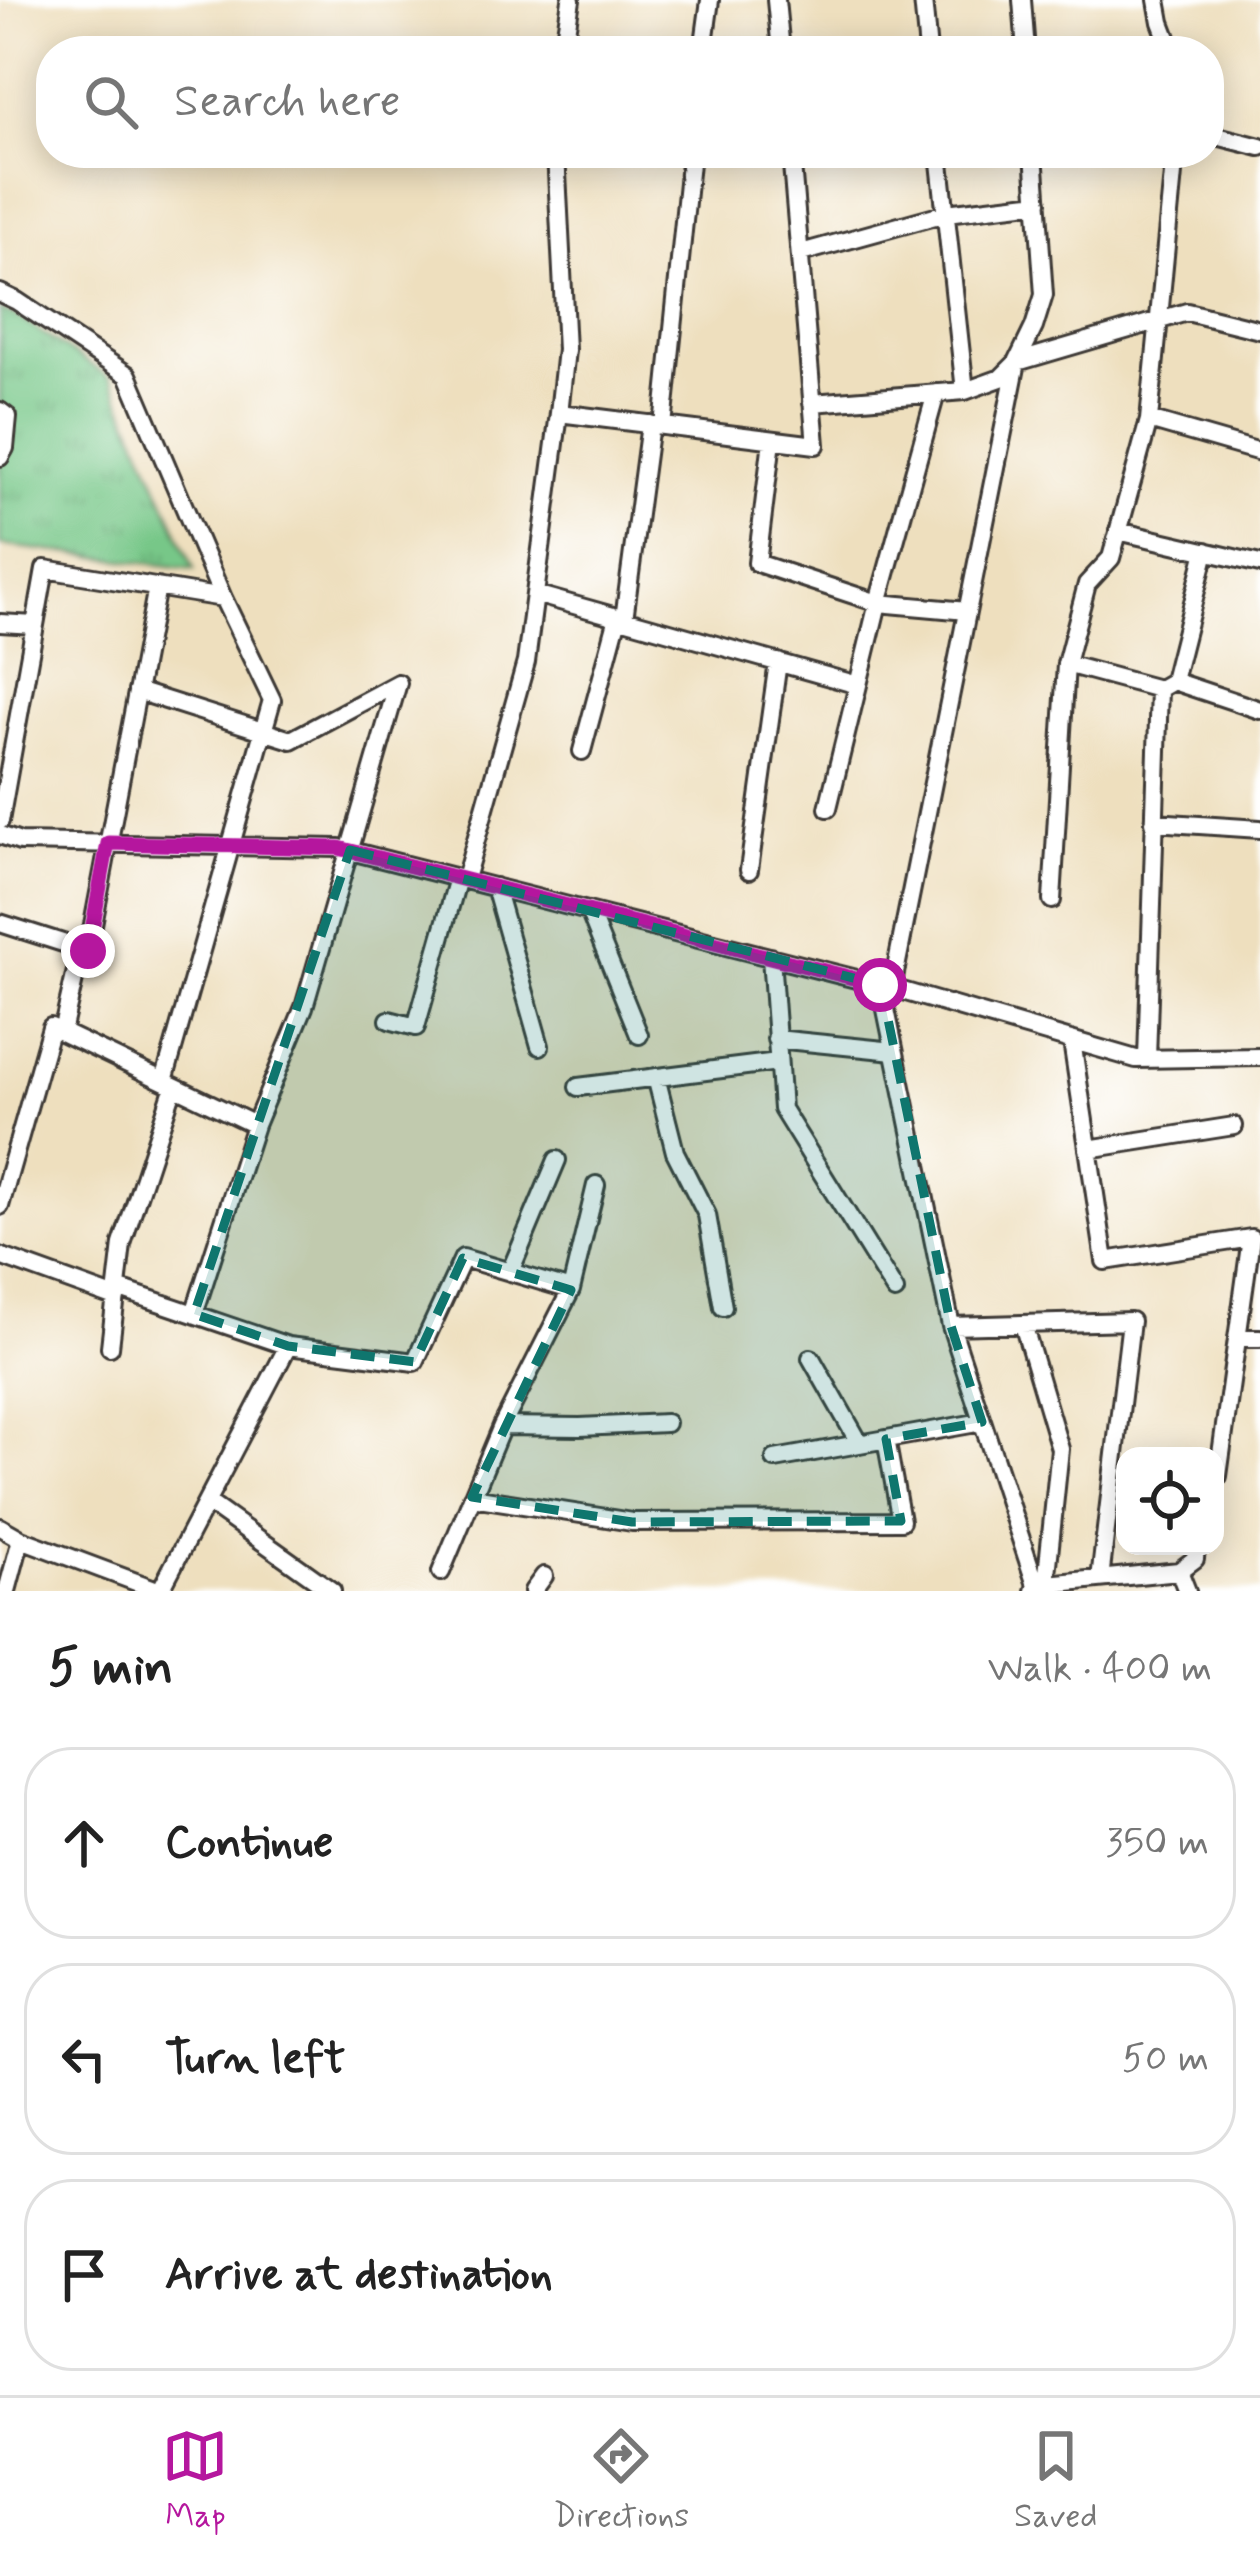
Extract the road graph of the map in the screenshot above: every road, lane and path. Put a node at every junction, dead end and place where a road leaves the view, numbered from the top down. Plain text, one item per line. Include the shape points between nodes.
1 (571, 0) edge
2 (710, 0) edge
3 (776, 0) edge
4 (922, 0) edge
5 (1022, 0) edge
6 (1157, 0) edge
7 (565, 36) edge
8 (706, 36) edge
9 (780, 36) edge
10 (926, 36) edge
11 (1025, 36) edge
12 (1166, 36) edge
13 (1224, 138) edge
14 (1260, 147) edge
15 (557, 168) edge
16 (689, 168) edge
17 (792, 168) edge
18 (941, 168) edge
19 (1035, 168) edge
20 (1173, 168) edge
21 (1038, 202) junction
22 (946, 213) junction
23 (801, 253) junction
24 (0, 293) edge
25 (1159, 320) junction
26 (1260, 330) edge
27 (1017, 362) junction
28 (965, 391) junction
29 (936, 394) junction
30 (812, 403) junction
31 (0, 411) edge
32 (559, 413) junction
33 (1149, 420) junction
34 (657, 425) junction
35 (772, 440) junction
36 (1260, 452) edge
37 (0, 457) edge
38 (1118, 531) junction
39 (1206, 551) junction
40 (1260, 564) edge
41 (157, 587) junction
42 (535, 594) junction
43 (223, 598) junction
44 (878, 603) junction
45 (967, 611) junction
46 (621, 618) junction
47 (0, 623) edge
48 (35, 625) junction
49 (778, 662) junction
50 (1066, 664) junction
51 (858, 685) junction
52 (1166, 685) junction
53 (137, 692) junction
54 (1260, 710) edge
55 (263, 731) junction
56 (582, 752) dead end
57 (828, 808) dead end
58 (0, 820) edge
59 (1154, 822) junction
60 (1260, 829) edge
61 (0, 835) edge
62 (108, 843) junction
63 (230, 845) junction
64 (350, 850) junction
65 (748, 870) dead end
66 (462, 878) junction
67 (495, 887) junction
68 (1052, 900) dead end
69 (589, 911) junction
70 (0, 923) edge
71 (81, 949) junction
72 (771, 957) junction
73 (886, 987) junction
74 (389, 1020) dead end
75 (62, 1032) junction
76 (639, 1035) dead end
77 (776, 1039) junction
78 (1072, 1040) junction
79 (540, 1046) dead end
80 (894, 1051) junction
81 (1260, 1057) edge
82 (1147, 1059) junction
83 (778, 1062) junction
84 (656, 1078) junction
85 (169, 1083) junction
86 (578, 1087) dead end
87 (255, 1125) junction
88 (1234, 1126) dead end
89 (1088, 1149) junction
90 (556, 1160) dead end
91 (3, 1183) edge
92 (596, 1185) dead end
93 (0, 1206) edge
94 (0, 1256) edge
95 (510, 1272) junction
96 (571, 1290) junction
97 (895, 1291) dead end
98 (117, 1293) junction
99 (723, 1307) dead end
100 (194, 1314) junction
101 (1023, 1324) junction
102 (951, 1326) junction
103 (1237, 1338) junction
104 (1260, 1338) edge
105 (288, 1346) junction
106 (110, 1347) dead end
107 (811, 1358) dead end
108 (666, 1423) dead end
109 (982, 1423) junction
110 (502, 1426) junction
111 (886, 1439) junction
112 (860, 1444) junction
113 (1221, 1447) edge
114 (775, 1459) dead end
115 (472, 1497) junction
116 (207, 1502) junction
117 (0, 1527) edge
118 (21, 1539) junction
119 (1195, 1555) edge
120 (1179, 1571) junction
121 (441, 1572) dead end
122 (1100, 1579) junction
123 (1039, 1587) edge
124 (7, 1591) edge
125 (160, 1591) edge
126 (332, 1591) edge
127 (1187, 1591) edge

1 - 7 street
2 - 8 street
3 - 9 street
4 - 10 street
5 - 11 street
6 - 12 street
13 - 14 street
15 - 32 street via 566,350
16 - 34 street
17 - 23 street
18 - 22 street
19 - 21 street
20 - 25 street
21 - 22 street
21 - 27 street via 1044,295
22 - 23 street
22 - 28 street
23 - 30 street
24 - 43 street via 128,375
25 - 26 street via 1187,312
25 - 27 street
25 - 33 street
27 - 28 street via 1001,378
27 - 45 street
28 - 29 street
29 - 30 street
29 - 44 street
30 - 35 street via 816,445
31 - 37 street via 8,417
32 - 34 street
32 - 42 street
33 - 36 street
33 - 38 street
34 - 35 street
34 - 46 street
35 - 44 street via 757,563
38 - 39 street
38 - 50 street via 1111,557 1087,584
39 - 40 street
39 - 52 street
41 - 43 street
41 - 48 street via 45,569
41 - 53 street
42 - 46 street
42 - 66 street via 526,662
43 - 55 street via 272,700
44 - 45 street
44 - 51 street
45 - 73 street
46 - 49 street
46 - 56 street
47 - 48 street
48 - 58 street
49 - 51 street
49 - 65 street
50 - 52 street
50 - 68 street
51 - 57 street
52 - 54 street
52 - 59 street
53 - 55 street
53 - 62 street
55 - 63 street
55 - 64 street via 291,740 398,683
59 - 60 street
59 - 82 street
61 - 62 street
62 - 63 street
62 - 71 street via 88,951
63 - 64 street
63 - 85 street
64 - 66 street
64 - 87 street via 304,1007
66 - 67 street
66 - 74 street via 416,1027
67 - 69 street
67 - 79 street
69 - 72 street
69 - 76 street
70 - 71 street
71 - 75 street
72 - 73 street
72 - 77 street
73 - 78 street
73 - 80 street
75 - 85 street
75 - 91 street via 51,1027
77 - 80 street
77 - 83 street
78 - 82 street
78 - 89 street
80 - 102 street
81 - 82 street
83 - 84 street
83 - 97 street via 782,1108
84 - 86 street
84 - 99 street via 675,1152 707,1215
85 - 87 street
85 - 98 street via 122,1244
87 - 100 street
88 - 89 street
89 - 103 street via 1105,1261 1251,1238
90 - 95 street
91 - 93 street
92 - 96 street
94 - 98 street
95 - 96 street
95 - 105 street via 463,1258 415,1362
96 - 110 street
98 - 100 street
98 - 106 street
100 - 105 street
101 - 102 street
101 - 122 street via 1131,1321
101 - 123 street via 1060,1449
102 - 109 street
103 - 104 street
103 - 113 street
105 - 116 street
107 - 112 street
108 - 110 street
109 - 111 street
109 - 123 street
110 - 115 street
111 - 112 street
111 - 115 street via 901,1520 632,1522
112 - 114 street
115 - 121 street
116 - 125 street
116 - 126 street
117 - 118 street
118 - 124 street
118 - 125 street
119 - 120 street
120 - 122 street
120 - 127 street
122 - 123 street

